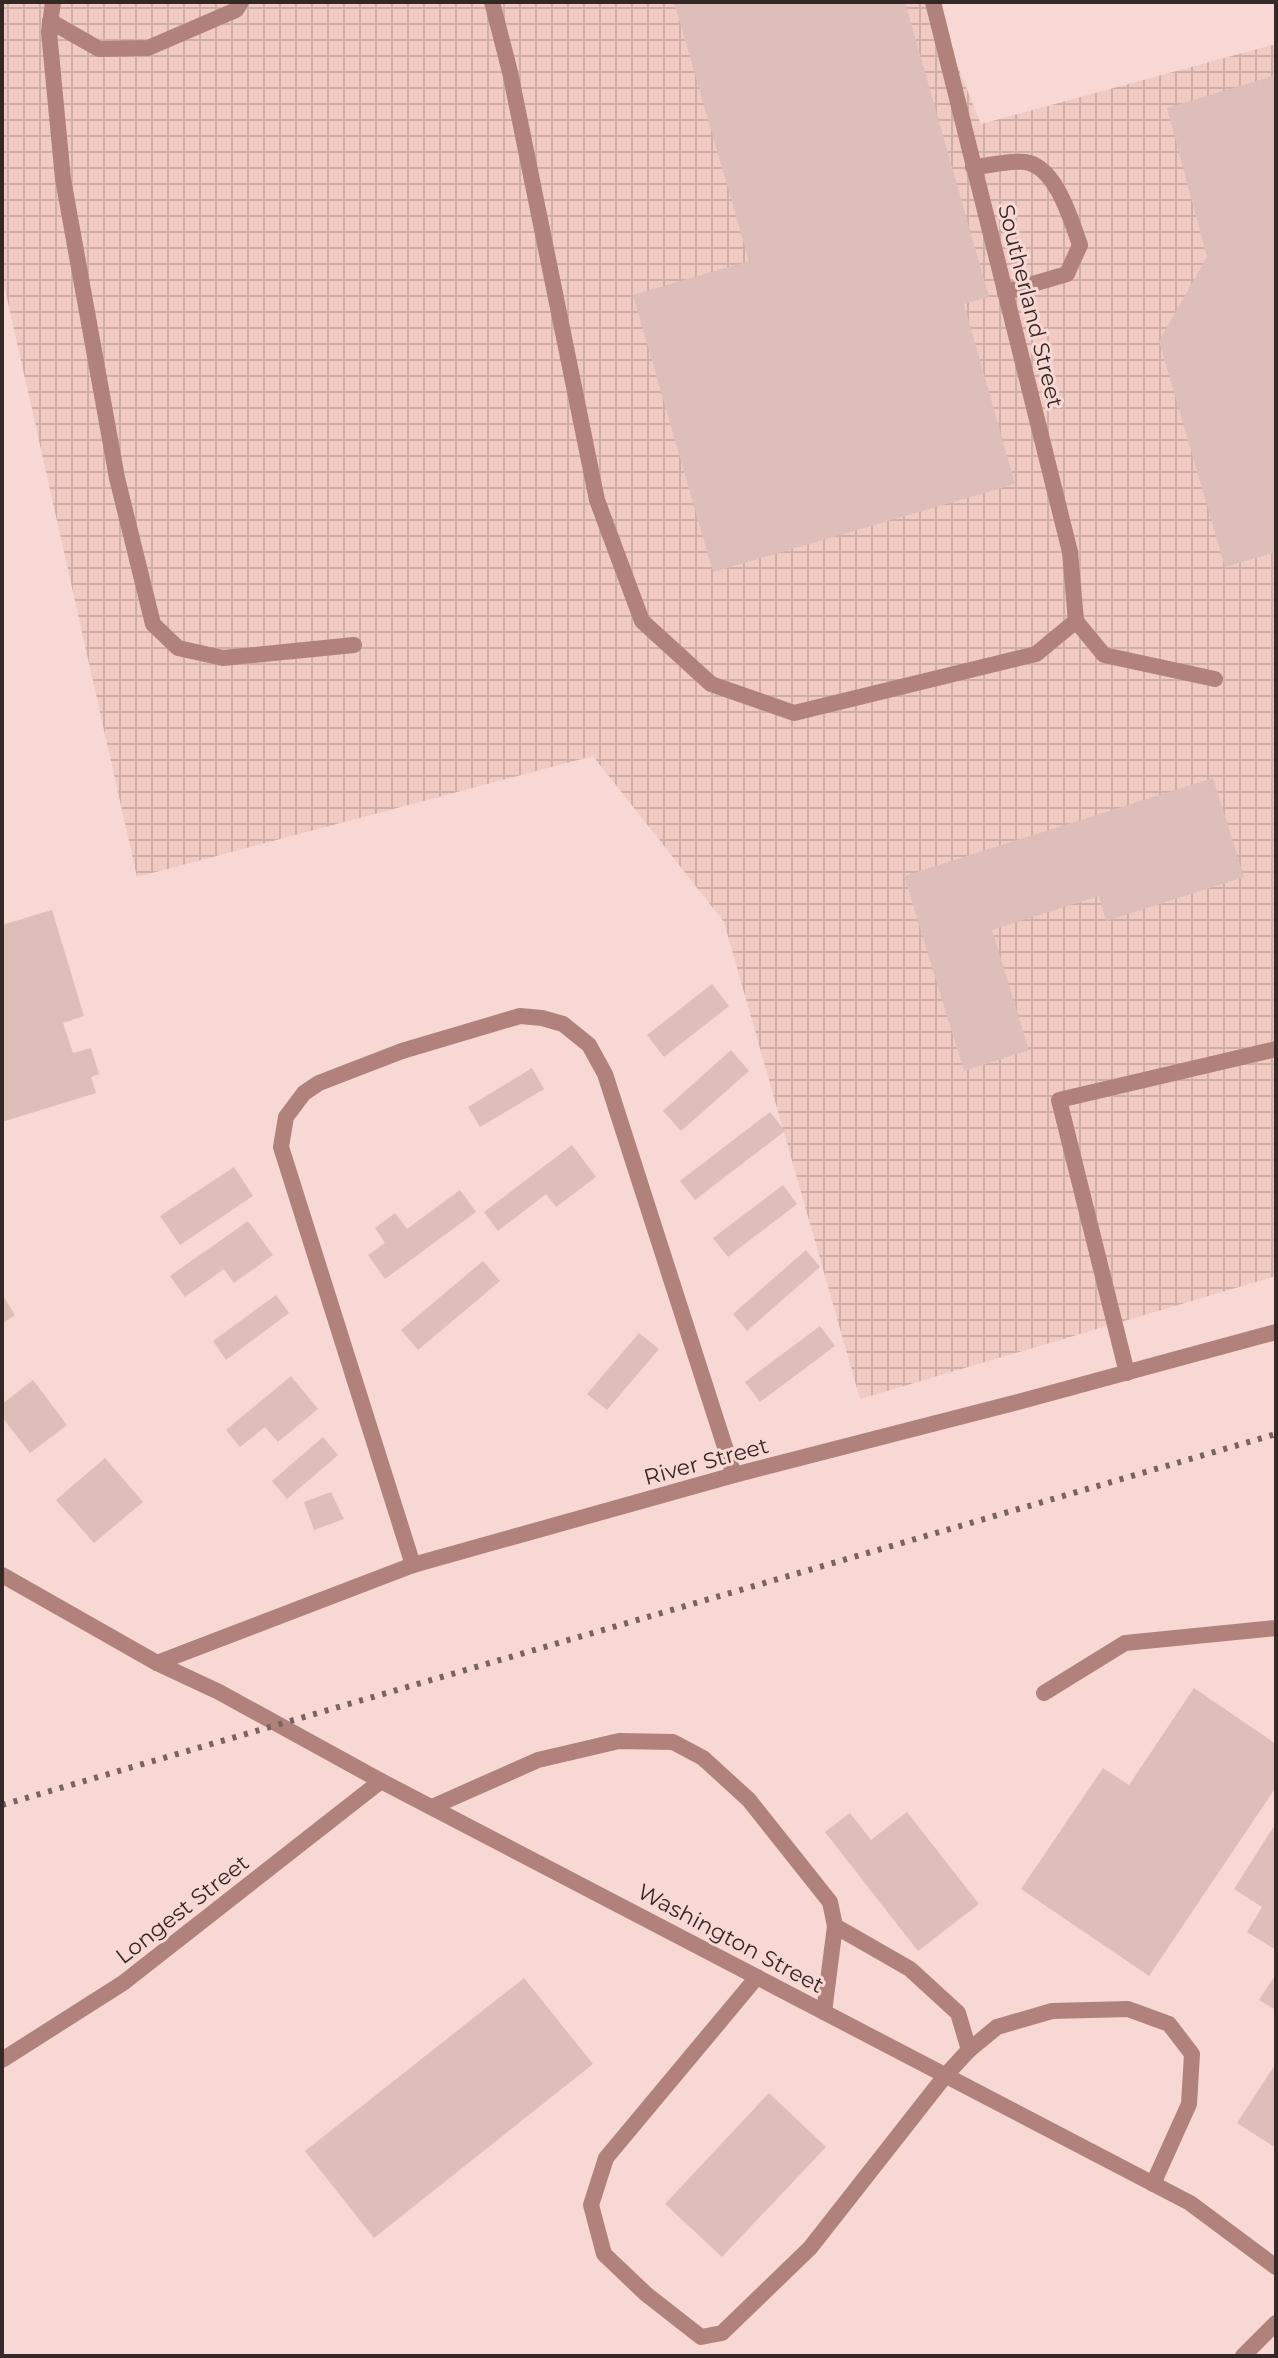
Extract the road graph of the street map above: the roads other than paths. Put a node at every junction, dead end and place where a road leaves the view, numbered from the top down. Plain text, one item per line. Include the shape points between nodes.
1 (53, 2) edge
2 (241, 2) edge
3 (492, 2) edge
4 (933, 2) edge
5 (50, 21) junction
6 (973, 167) junction
7 (1005, 292) junction
8 (1076, 621) junction
9 (354, 645) dead end
10 (1215, 679) dead end
11 (1276, 1049) edge
12 (1276, 1332) edge
13 (1127, 1373) junction
14 (734, 1475) junction
15 (413, 1565) junction
16 (2, 1575) edge
17 (1276, 1628) edge
18 (157, 1663) junction
19 (1044, 1693) dead end
20 (381, 1781) junction
21 (432, 1807) junction
22 (835, 1926) junction
23 (757, 1977) junction
24 (824, 2012) junction
25 (969, 2050) junction
26 (2, 2060) edge
27 (945, 2076) junction
28 (1153, 2184) junction
29 (1276, 2267) edge
30 (1276, 2323) edge
31 (1243, 2356) edge

1 - 5 street
2 - 5 street via 236,10 148,48 99,49
3 - 8 street via 597,500 642,621 711,684 794,713 1036,654
4 - 6 street, Southerland Street
5 - 9 street via 63,179 117,478 153,624 178,648 223,658
6 - 7 street, Southerland Street
6 - 7 street via 1026,162 1045,172 1067,207 1080,245 1067,274
7 - 8 street, Southerland Street via 1070,552
8 - 10 street via 1104,655
11 - 13 street via 1059,1100
12 - 13 street, River Street
13 - 14 street, River Street
14 - 15 street, River Street
14 - 15 street via 605,1074 589,1045 563,1024 520,1016 402,1051 319,1083 286,1117 281,1147
15 - 18 street, River Street
16 - 18 street, Washington Street
17 - 19 street via 1125,1643
18 - 20 street, Washington Street
20 - 21 street, Washington Street
20 - 26 street, Longest Street via 123,1983
21 - 22 street via 538,1760 619,1741 673,1742 703,1758 749,1800 830,1902
21 - 23 street, Washington Street
22 - 24 street
22 - 25 street via 910,1969 949,2004 958,2013
23 - 24 street, Washington Street
23 - 27 street via 606,2158 591,2205 604,2254 701,2337 722,2333 810,2248
24 - 27 street, Washington Street
25 - 27 street
25 - 28 street via 997,2027 1052,2011 1128,2009 1169,2024 1192,2054 1189,2104
27 - 28 street, Washington Street
28 - 29 street, Washington Street via 1190,2203
30 - 31 street

